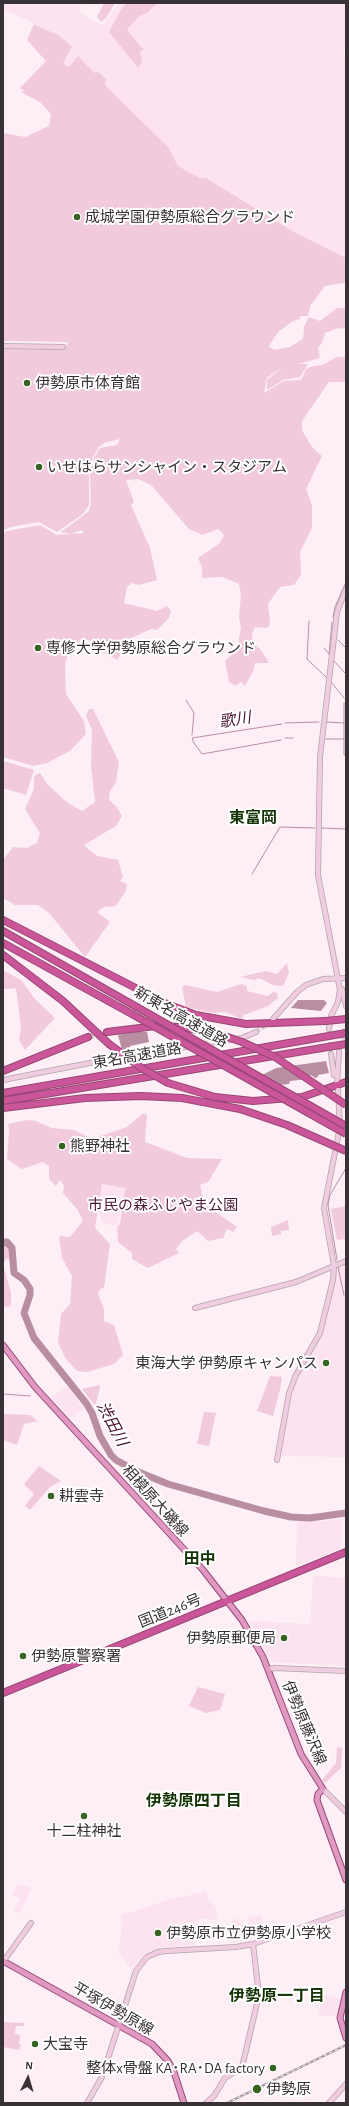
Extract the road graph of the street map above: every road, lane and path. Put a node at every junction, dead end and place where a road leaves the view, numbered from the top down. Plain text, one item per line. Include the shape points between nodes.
1 (3, 346) edge
2 (63, 347) dead end
3 (346, 589) edge
4 (3, 920) edge
5 (3, 931) edge
6 (3, 943) edge
7 (3, 955) edge
8 (339, 978) junction
9 (346, 978) edge
10 (346, 1006) edge
11 (273, 1018) tunnel mouth
12 (346, 1019) edge
13 (329, 1028) tunnel mouth
14 (107, 1032) tunnel mouth
15 (256, 1032) tunnel mouth
16 (346, 1033) edge
17 (88, 1037) tunnel mouth
18 (346, 1044) edge
19 (339, 1052) tunnel mouth
20 (331, 1054) tunnel mouth
21 (3, 1071) edge
22 (3, 1080) edge
23 (346, 1082) edge
24 (338, 1090) dead end
25 (3, 1093) edge
26 (3, 1102) edge
27 (346, 1105) edge
28 (3, 1108) edge
29 (346, 1126) edge
30 (346, 1134) edge
31 (346, 1151) edge
32 (346, 1261) edge
33 (334, 1266) junction
34 (195, 1308) dead end
35 (3, 1345) edge
36 (277, 1460) dead end
37 (346, 1552) edge
38 (228, 1601) junction
39 (269, 1669) junction
40 (346, 1670) edge
41 (3, 1693) edge
42 (323, 1789) junction
43 (346, 1812) edge
44 (346, 1880) edge
45 (346, 1912) edge
46 (31, 1923) dead end
47 (253, 1944) junction
48 (3, 1962) edge
49 (346, 1992) edge
50 (119, 2025) junction
51 (346, 2038) edge
52 (346, 2084) edge
53 (87, 2103) edge
54 (184, 2103) edge
55 (206, 2103) edge
56 (329, 2103) edge

1 - 2 street
3 - 8 street via 336,616 320,757 319,804 320,889
4 - 12 highway, bridge via 134,988 191,1013 246,1024
5 - 29 highway, 新東名高速道路, bridge
6 - 30 highway, 新東名高速道路, bridge
7 - 23 highway, bridge via 63,1001 109,1044 143,1069 168,1083 215,1097 253,1101 302,1097
8 - 9 street
8 - 10 street
8 - 11 street via 306,984
8 - 13 street via 340,996 330,1016
14 - 27 highway, bridge via 162,1026 218,1034 275,1057
15 - 22 street via 242,1038 110,1059
16 - 25 highway, 東名高速道路
17 - 21 highway
18 - 26 highway, 東名高速道路
19 - 20 street via 337,1081
24 - 33 street via 340,1127 324,1208
28 - 31 highway, bridge via 85,1098 182,1098 240,1109 287,1125
32 - 33 street
33 - 34 street via 296,1282
33 - 36 street via 322,1328 289,1393
35 - 38 main road, 相模原大磯線 via 35,1387 203,1570
37 - 38 highway, 国道246号
38 - 39 main road, 伊勢原藤沢線 via 250,1632
38 - 41 highway, 国道246号
39 - 40 street
39 - 42 main road, 伊勢原藤沢線 via 301,1754
42 - 43 street
42 - 44 main road via 317,1800
45 - 47 street
46 - 48 street
47 - 50 street via 166,1951 151,1955 136,1971
47 - 55 street via 259,1995 243,2063 241,2068 225,2078 214,2096
48 - 50 main road, 平塚伊勢原線
49 - 51 main road via 340,2018
50 - 53 street via 100,2082
50 - 54 main road, 平塚伊勢原線 via 144,2038 160,2052 174,2072
52 - 56 street

